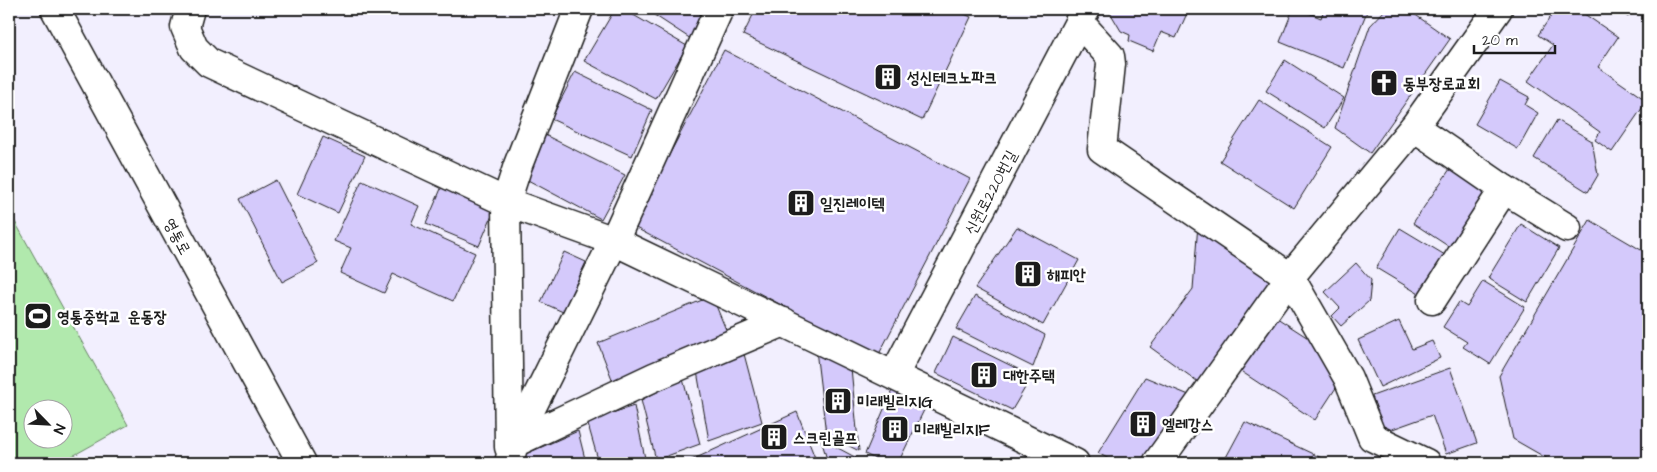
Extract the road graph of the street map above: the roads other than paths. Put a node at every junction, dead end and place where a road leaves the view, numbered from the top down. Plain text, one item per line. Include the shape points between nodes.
1 (55, 9) edge
2 (190, 9) edge
3 (579, 9) edge
4 (719, 9) edge
5 (1498, 9) edge
6 (1083, 16) edge
7 (1414, 127) junction
8 (1504, 189) junction
9 (506, 202) junction
10 (1567, 228) dead end
11 (614, 241) junction
12 (1290, 277) junction
13 (1432, 300) dead end
14 (784, 322) junction
15 (894, 375) junction
16 (510, 458) edge
17 (302, 463) edge
18 (1075, 463) edge
19 (1157, 463) edge
20 (1426, 463) edge

1 - 17 street, 영통로
2 - 9 street via 185,27 194,48 210,64
3 - 9 street
4 - 11 street
5 - 7 street
6 - 12 street via 1110,56 1102,149
6 - 15 street, 신원로220번길
7 - 8 street
7 - 12 street
8 - 10 street
8 - 13 street
9 - 11 street
9 - 16 street
11 - 14 street
11 - 16 street
12 - 19 street
12 - 20 street via 1348,378 1372,437
14 - 15 street
14 - 16 street via 654,377
15 - 18 street

